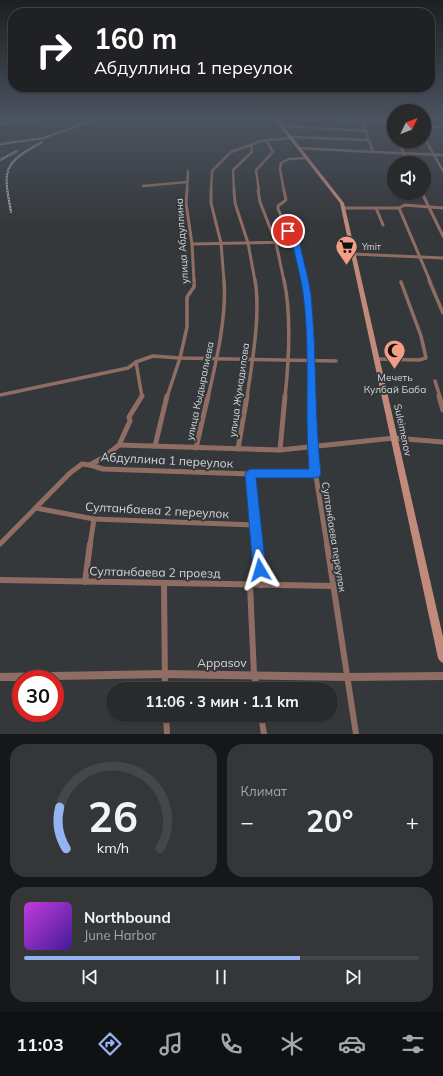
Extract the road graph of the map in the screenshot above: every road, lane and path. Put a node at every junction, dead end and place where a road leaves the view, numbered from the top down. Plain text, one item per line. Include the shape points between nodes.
1 (230, 153) edge
2 (251, 153) edge
3 (272, 153) edge
4 (303, 153) edge
5 (392, 153) edge
6 (404, 154) joint
7 (434, 155) junction
8 (443, 155) edge
9 (306, 158) junction
10 (442, 169) edge
11 (188, 171) dead end
12 (187, 182) junction
13 (143, 186) dead end
14 (426, 200) edge
15 (429, 207) junction
16 (343, 208) junction
17 (376, 208) junction
18 (399, 208) junction
19 (443, 208) edge
20 (383, 225) dead end
21 (443, 236) edge
22 (293, 242) junction
23 (221, 243) junction
24 (248, 243) junction
25 (276, 243) junction
26 (192, 244) junction
27 (353, 254) junction
28 (418, 257) junction
29 (443, 258) edge
30 (400, 282) dead end
31 (443, 313) edge
32 (180, 358) junction
33 (216, 359) junction
34 (253, 359) junction
35 (289, 359) junction
36 (377, 359) junction
37 (312, 360) junction
38 (336, 361) dead end
39 (136, 362) junction
40 (435, 381) dead end
41 (0, 395) edge
42 (443, 410) edge
43 (394, 438) junction
44 (443, 442) edge
45 (119, 445) junction
46 (155, 446) junction
47 (313, 447) junction
48 (196, 448) junction
49 (238, 449) junction
50 (280, 450) junction
51 (90, 464) junction
52 (250, 474) junction
53 (315, 474) junction
54 (36, 508) junction
55 (94, 519) junction
56 (254, 525) junction
57 (0, 544) edge
58 (0, 580) edge
59 (85, 582) junction
60 (164, 583) junction
61 (250, 585) junction
62 (261, 585) junction
63 (333, 586) junction
64 (443, 658) edge
65 (165, 674) junction
66 (254, 674) junction
67 (443, 676) edge
68 (0, 677) edge
69 (348, 677) junction
70 (165, 682) edge
71 (256, 682) edge
72 (166, 722) edge
73 (262, 722) edge
74 (167, 734) edge
75 (264, 734) edge
76 (356, 734) edge

1 - 23 street, улица Кыдыралиева via 212,170 211,203
2 - 24 street, улица Жумадилова via 234,170 235,203
3 - 25 street via 256,170 260,202
4 - 9 main road, Suleimenov
5 - 6 street
6 - 7 street
7 - 8 street
7 - 10 street
9 - 16 main road, Suleimenov via 340,199
9 - 22 street, Султанбаева переулок via 282,162 279,170 286,200 278,209
11 - 12 street, улица Абдуллина
12 - 13 street
12 - 26 street, улица Абдуллина via 186,203
14 - 15 street
15 - 18 street via 405,205
15 - 19 street
15 - 21 street
16 - 17 street
16 - 27 main road, Suleimenov
17 - 18 street
17 - 20 street
18 - 28 street
22 - 25 street
22 - 37 street, Султанбаева переулок via 296,244 307,293
23 - 24 street
23 - 26 street
23 - 33 street, улица Кыдыралиева via 225,292
24 - 25 street
24 - 34 street, улица Жумадилова via 257,293
25 - 35 street via 287,293
26 - 32 street, улица Абдуллина via 194,287 187,297 187,327
27 - 28 street
27 - 36 main road, Suleimenov
28 - 29 street
28 - 31 street
30 - 36 street via 421,336 426,358
32 - 33 street
32 - 39 street via 153,356
32 - 46 street, улица Абдуллина
33 - 34 street
33 - 48 street, улица Кыдыралиева
34 - 35 street
34 - 49 street, улица Жумадилова
35 - 37 street
35 - 50 street
36 - 43 main road, Suleimenov
37 - 38 street
37 - 47 street, Султанбаева переулок
39 - 41 street via 128,368
39 - 45 street via 142,398 129,417 130,421
40 - 42 street
43 - 44 street
43 - 47 street
43 - 64 main road, Suleimenov
45 - 46 street
45 - 51 street
46 - 48 street
47 - 50 street
47 - 53 street, Султанбаева переулок
48 - 49 street
49 - 50 street
51 - 52 street, Абдуллина 1 переулок via 104,469
51 - 54 street via 82,464 70,473
52 - 53 street, Абдуллина 1 переулок
52 - 56 street
53 - 63 street, Султанбаева переулок
54 - 55 street, Султанбаева 2 переулок
54 - 57 street
55 - 56 street, Султанбаева 2 переулок
55 - 59 street
56 - 62 street
58 - 59 street, Султанбаева 2 проезд
59 - 60 street, Султанбаева 2 проезд
60 - 61 street, Султанбаева 2 проезд
60 - 65 street
61 - 62 street, Султанбаева 2 проезд
61 - 66 street
62 - 63 street, Султанбаева 2 проезд
63 - 69 street, Султанбаева переулок
65 - 66 street, Appasov
65 - 68 street, Appasov
65 - 70 street
66 - 69 street, Appasov
66 - 71 street
67 - 69 street, Appasov
69 - 76 street, Султанбаева переулок
72 - 74 street
73 - 75 street

